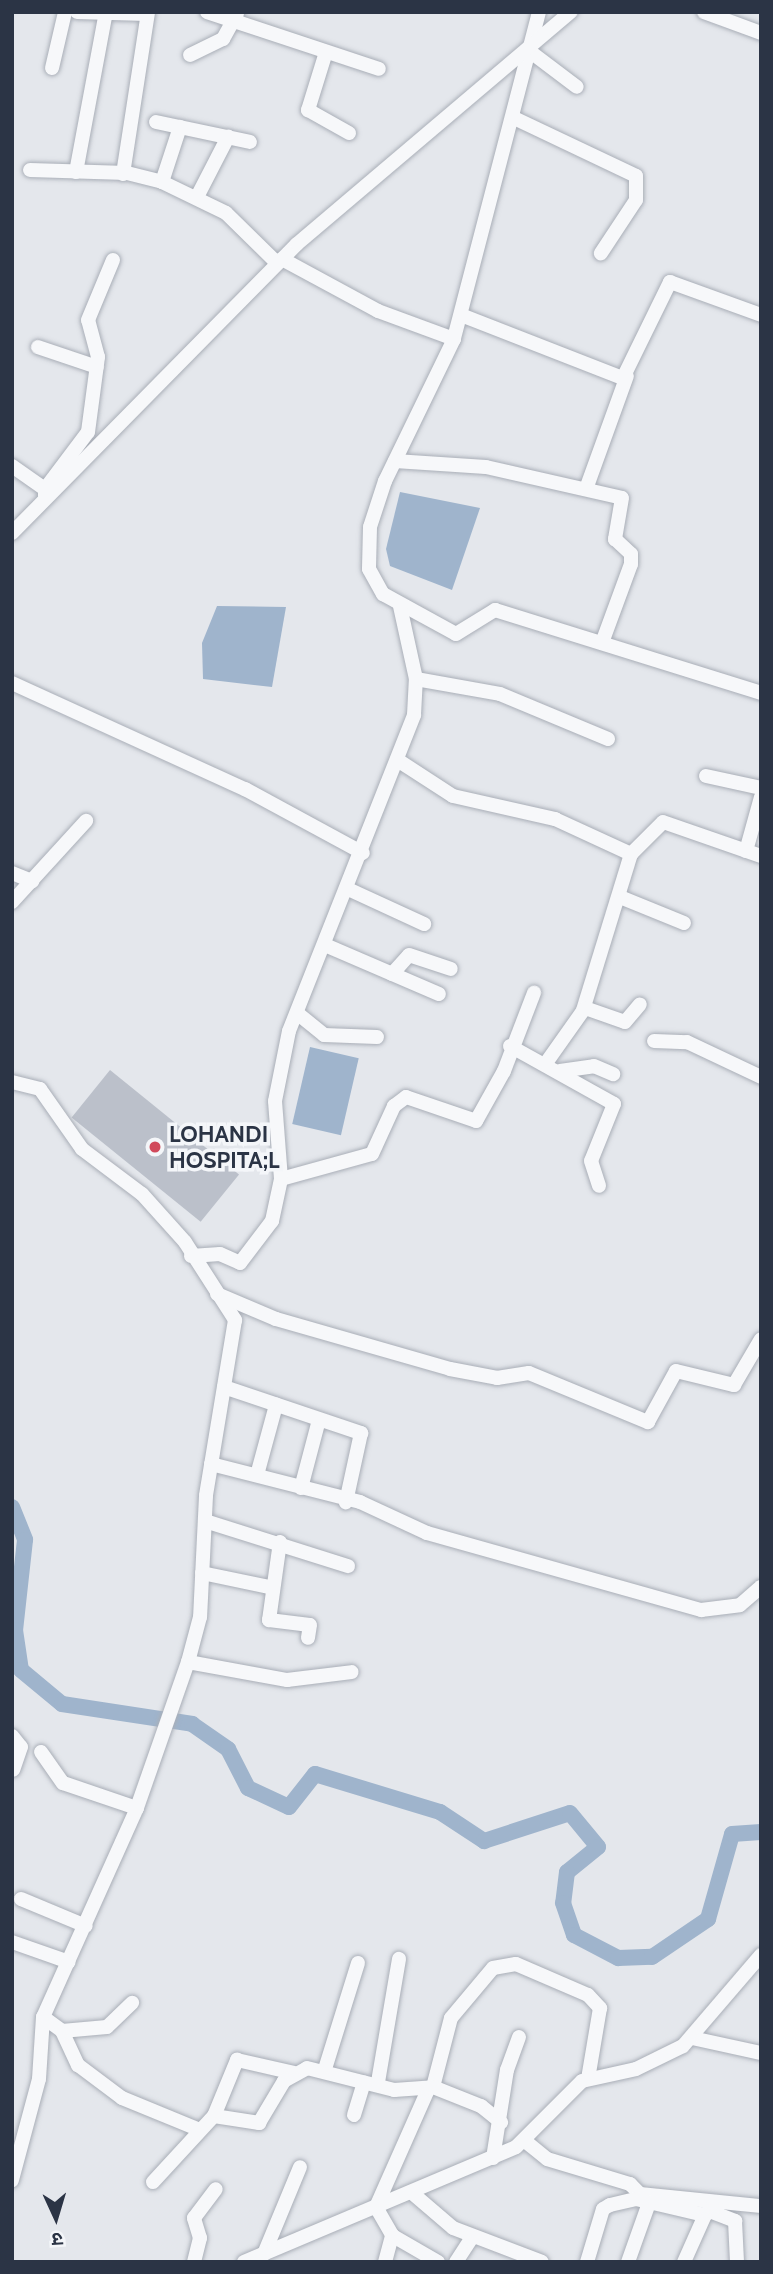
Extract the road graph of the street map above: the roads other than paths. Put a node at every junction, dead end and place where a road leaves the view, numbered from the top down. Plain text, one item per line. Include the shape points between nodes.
1 (65, 12) edge
2 (80, 12) edge
3 (106, 12) edge
4 (207, 12) edge
5 (540, 12) edge
6 (571, 12) edge
7 (704, 12) edge
8 (147, 13) edge
9 (236, 16) edge
10 (761, 33) edge
11 (534, 48) junction
12 (326, 52) junction
13 (190, 55) dead end
14 (52, 68) dead end
15 (379, 69) dead end
16 (578, 87) dead end
17 (514, 118) junction
18 (156, 122) dead end
19 (180, 127) junction
20 (349, 133) dead end
21 (228, 137) junction
22 (250, 142) dead end
23 (30, 170) dead end
24 (76, 172) junction
25 (123, 174) junction
26 (162, 183) junction
27 (197, 197) junction
28 (601, 253) dead end
29 (113, 260) dead end
30 (279, 261) junction
31 (461, 315) junction
32 (761, 315) edge
33 (454, 339) junction
34 (38, 347) dead end
35 (97, 367) junction
36 (627, 376) junction
37 (395, 461) junction
38 (12, 466) edge
39 (586, 489) junction
40 (45, 495) junction
41 (12, 533) edge
42 (400, 606) junction
43 (602, 643) junction
44 (416, 679) junction
45 (12, 683) edge
46 (761, 693) edge
47 (608, 739) dead end
48 (399, 761) junction
49 (706, 776) dead end
50 (761, 788) edge
51 (761, 797) edge
52 (86, 821) dead end
53 (746, 851) junction
54 (363, 853) junction
55 (632, 854) junction
56 (761, 856) edge
57 (12, 873) edge
58 (32, 881) junction
59 (348, 889) junction
60 (620, 897) junction
61 (12, 902) edge
62 (684, 923) dead end
63 (424, 924) dead end
64 (325, 945) junction
65 (452, 969) dead end
66 (392, 974) junction
67 (534, 993) dead end
68 (439, 995) dead end
69 (639, 1004) dead end
70 (583, 1010) junction
71 (297, 1013) junction
72 (377, 1037) dead end
73 (654, 1041) dead end
74 (510, 1045) junction
75 (546, 1063) junction
76 (560, 1071) junction
77 (613, 1074) dead end
78 (761, 1077) edge
79 (12, 1082) edge
80 (281, 1179) junction
81 (599, 1186) dead end
82 (191, 1256) junction
83 (213, 1293) junction
84 (761, 1339) edge
85 (224, 1387) junction
86 (276, 1405) junction
87 (319, 1420) junction
88 (211, 1464) junction
89 (257, 1475) junction
90 (301, 1488) junction
91 (346, 1502) junction
92 (205, 1521) junction
93 (280, 1542) junction
94 (348, 1566) dead end
95 (202, 1573) junction
96 (269, 1587) junction
97 (761, 1587) edge
98 (307, 1638) dead end
99 (188, 1662) junction
100 (352, 1672) dead end
101 (12, 1736) edge
102 (41, 1752) dead end
103 (13, 1770) edge
104 (137, 1808) junction
105 (21, 1899) dead end
106 (86, 1926) junction
107 (12, 1942) edge
108 (761, 1955) edge
109 (399, 1959) dead end
110 (69, 1962) junction
111 (358, 1963) dead end
112 (132, 2003) dead end
113 (43, 2017) junction
114 (62, 2031) junction
115 (519, 2037) dead end
116 (692, 2038) junction
117 (761, 2053) edge
118 (325, 2069) junction
119 (294, 2073) junction
120 (588, 2079) junction
121 (371, 2082) junction
122 (430, 2090) junction
123 (354, 2115) dead end
124 (214, 2116) junction
125 (501, 2122) junction
126 (200, 2130) junction
127 (16, 2138) edge
128 (526, 2141) junction
129 (494, 2158) junction
130 (300, 2167) dead end
131 (12, 2180) edge
132 (153, 2182) dead end
133 (216, 2189) dead end
134 (411, 2192) junction
135 (649, 2203) junction
136 (761, 2206) edge
137 (376, 2207) junction
138 (710, 2210) junction
139 (392, 2235) junction
140 (472, 2237) junction
141 (264, 2254) junction
142 (194, 2262) edge
143 (244, 2262) edge
144 (385, 2262) edge
145 (438, 2262) edge
146 (456, 2262) edge
147 (542, 2262) edge
148 (587, 2262) edge
149 (628, 2262) edge
150 (684, 2262) edge
151 (737, 2262) edge

1 - 14 street
2 - 3 street
3 - 8 street
3 - 24 street
4 - 9 street
5 - 11 street
6 - 11 street
7 - 10 street
8 - 25 street
9 - 12 street
9 - 13 street via 223,39
11 - 16 street
11 - 17 street
11 - 30 street
12 - 15 street
12 - 20 street via 308,110
17 - 28 street via 636,176 636,200
17 - 31 street
18 - 19 street
19 - 21 street
19 - 26 street
21 - 22 street
21 - 27 street
23 - 24 street
24 - 25 street
25 - 26 street
26 - 27 street
27 - 30 street via 239,223
29 - 35 street via 88,320
30 - 33 street via 378,311
30 - 40 street
31 - 33 street
31 - 36 street
32 - 36 street via 670,282
33 - 37 street
34 - 35 street
35 - 40 street via 86,438
36 - 39 street
37 - 39 street via 486,467
37 - 42 street via 368,551 374,583
38 - 40 street
39 - 43 street via 625,501 615,539 631,558
40 - 41 street
42 - 43 street via 456,634 495,610
42 - 44 street
43 - 46 street
44 - 47 street via 500,694
44 - 48 street via 414,715
45 - 54 street via 245,789
48 - 54 street
48 - 55 street via 459,799 490,800 555,819
49 - 50 street
51 - 53 street
52 - 58 street
53 - 55 street via 663,822
53 - 56 street
54 - 59 street
55 - 60 street
57 - 58 street
58 - 61 street
59 - 63 street
59 - 64 street
60 - 62 street
60 - 70 street
64 - 66 street
64 - 71 street
65 - 66 street via 409,955
66 - 68 street
67 - 74 street
69 - 70 street via 625,1023
70 - 75 street
71 - 72 street via 324,1035
71 - 80 street via 275,1101
73 - 78 street via 687,1042
74 - 75 street
74 - 80 street via 504,1071 476,1121 406,1097 394,1106 372,1154
75 - 76 street
76 - 77 street via 585,1065
76 - 81 street via 614,1104 591,1161
79 - 82 street via 40,1089 82,1149 142,1194
80 - 82 street via 272,1221 252,1255 240,1263 220,1254
82 - 83 street
83 - 84 street via 276,1319 450,1369 497,1378 529,1373 648,1422 676,1371 734,1385
83 - 85 street via 235,1320
85 - 86 street
85 - 88 street
86 - 87 street
86 - 89 street
87 - 90 street
87 - 91 street via 361,1433
88 - 89 street
88 - 92 street
89 - 90 street
90 - 91 street
91 - 97 street via 384,1509 426,1533 701,1610 740,1605
92 - 93 street
92 - 95 street
93 - 94 street
93 - 96 street
95 - 96 street
95 - 99 street
96 - 98 street via 269,1620 310,1625
99 - 100 street via 287,1680
99 - 104 street
101 - 103 street via 21,1747
102 - 104 street via 63,1783
104 - 106 street
105 - 106 street
106 - 110 street
107 - 110 street
108 - 116 street
109 - 121 street
110 - 113 street
111 - 118 street
112 - 114 street via 107,2026
113 - 114 street
113 - 127 street via 39,2079
114 - 126 street via 78,2065 122,2098
115 - 125 street via 507,2070
116 - 117 street
116 - 120 street via 647,2065
118 - 119 street
118 - 121 street
119 - 124 street via 259,2123
119 - 124 street via 237,2060
120 - 122 street via 600,2008 588,1995 516,1964 494,1968 451,2018
120 - 128 street
121 - 122 street
121 - 123 street
122 - 125 street via 481,2106
122 - 137 street
124 - 126 street
125 - 129 street
126 - 132 street
127 - 131 street
128 - 129 street
128 - 138 street via 547,2159 630,2184 640,2194
129 - 134 street
130 - 141 street
133 - 142 street via 194,2218 200,2243
134 - 137 street
134 - 140 street via 436,2217
135 - 138 street
135 - 148 street via 636,2199 603,2209
135 - 149 street
136 - 138 street
137 - 139 street
137 - 141 street
138 - 150 street
138 - 151 street via 735,2221
139 - 144 street
139 - 145 street
140 - 146 street
140 - 147 street
141 - 143 street

